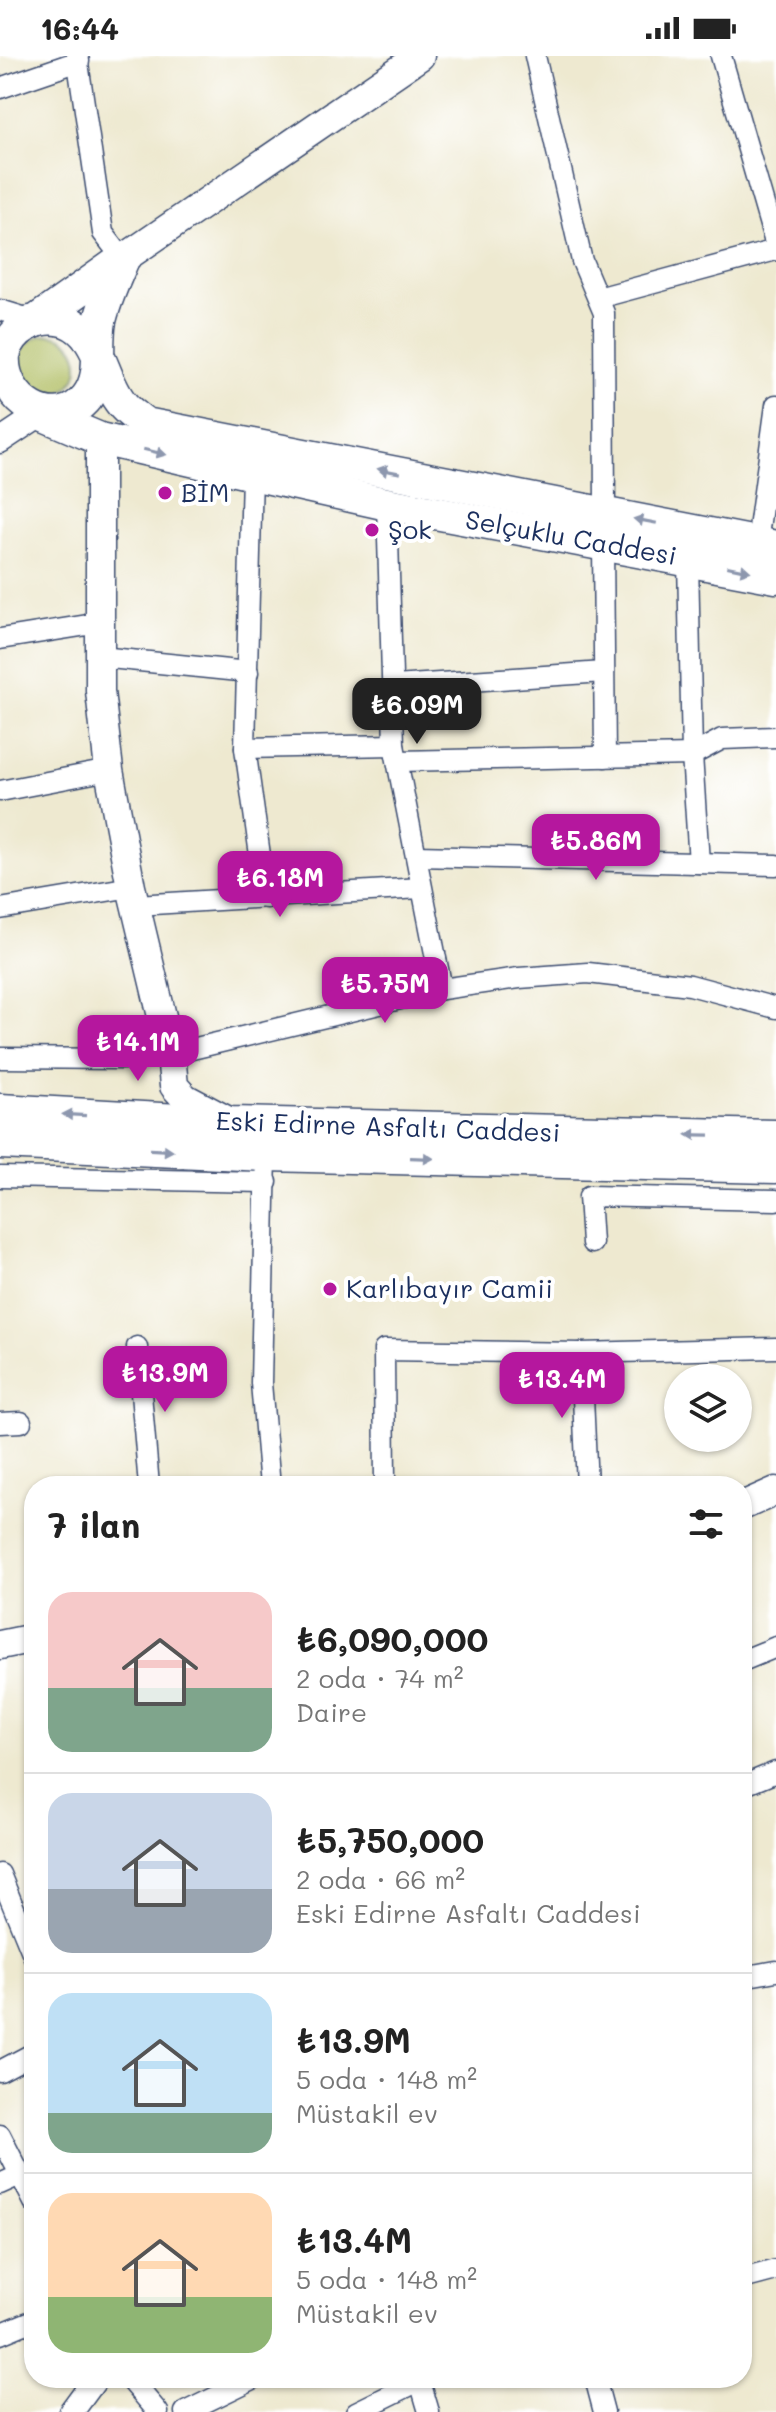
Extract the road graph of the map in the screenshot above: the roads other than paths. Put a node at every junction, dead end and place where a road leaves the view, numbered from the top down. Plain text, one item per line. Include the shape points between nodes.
1 (535, 56) edge
2 (721, 56) edge
3 (78, 58) edge
4 (413, 58) edge
5 (0, 88) edge
6 (776, 248) edge
7 (123, 259) junction
8 (598, 298) junction
9 (0, 310) edge
10 (36, 321) junction
11 (0, 329) edge
12 (97, 355) junction
13 (776, 405) edge
14 (42, 413) junction
15 (0, 414) edge
16 (100, 439) junction
17 (0, 441) edge
18 (252, 474) junction
19 (387, 504) junction
20 (604, 529) junction
21 (767, 545) edge
22 (688, 559) junction
23 (776, 577) edge
24 (100, 623) junction
25 (0, 639) edge
26 (100, 657) junction
27 (248, 672) junction
28 (604, 672) junction
29 (394, 686) junction
30 (776, 737) edge
31 (245, 748) junction
32 (396, 753) junction
33 (692, 755) junction
34 (605, 757) junction
35 (109, 770) junction
36 (0, 791) edge
37 (417, 856) junction
38 (699, 863) junction
39 (776, 865) edge
40 (421, 888) junction
41 (133, 896) junction
42 (266, 898) junction
43 (0, 909) edge
44 (442, 989) junction
45 (776, 1008) edge
46 (171, 1054) junction
47 (0, 1058) edge
48 (174, 1086) junction
49 (0, 1111) edge
50 (126, 1118) junction
51 (232, 1124) junction
52 (776, 1137) edge
53 (0, 1142) edge
54 (776, 1166) edge
55 (266, 1168) junction
56 (0, 1177) edge
57 (776, 1200) edge
58 (592, 1243) dead end
59 (137, 1347) dead end
60 (776, 1348) edge
61 (581, 1353) junction
62 (148, 1476) edge
63 (269, 1476) edge
64 (385, 1476) edge
65 (587, 1476) edge
66 (776, 1491) edge
67 (752, 1502) edge
68 (24, 1640) edge
69 (0, 1645) edge
70 (776, 1647) edge
71 (752, 1657) edge
72 (776, 1772) edge
73 (752, 1782) edge
74 (0, 1874) edge
75 (24, 1933) edge
76 (776, 1971) edge
77 (752, 1975) edge
78 (24, 2058) edge
79 (0, 2071) edge
80 (0, 2135) edge
81 (20, 2175) junction
82 (24, 2183) edge
83 (0, 2184) edge
84 (776, 2270) edge
85 (752, 2276) edge
86 (24, 2324) edge
87 (0, 2334) edge
88 (89, 2388) edge
89 (138, 2388) edge
90 (234, 2388) edge
91 (404, 2388) edge
92 (424, 2388) edge
93 (598, 2388) edge
94 (71, 2412) edge
95 (158, 2412) edge
96 (185, 2412) edge
97 (356, 2412) edge
98 (429, 2412) edge
99 (604, 2412) edge

1 - 8 street via 582,261
2 - 6 street
3 - 5 street
3 - 7 street via 103,233
4 - 7 main road
6 - 8 street
7 - 10 main road
7 - 12 main road via 106,301
8 - 20 street via 604,313
9 - 10 street
10 - 11 main road, Selçuklu Caddesi
10 - 12 main road, Selçuklu Caddesi via 64,321 79,328
10 - 14 main road, Selçuklu Caddesi via 23,327 6,349 4,380 23,406
12 - 14 main road, Selçuklu Caddesi via 94,387 84,401 71,410
20 -> 12 main road, Selçuklu Caddesi via 145,424 122,404
13 - 21 street
14 - 15 main road, Selçuklu Caddesi
14 - 16 main road, Selçuklu Caddesi
14 - 17 street
16 -> 18 main road, Selçuklu Caddesi
16 - 24 main road
18 - 19 main road, Selçuklu Caddesi
18 - 27 street
19 - 20 main road, Selçuklu Caddesi
19 - 29 street
21 -> 20 main road, Selçuklu Caddesi
20 - 22 main road, Selçuklu Caddesi
20 - 28 street
22 -> 23 main road, Selçuklu Caddesi
22 - 33 street
24 - 25 street
24 - 26 main road
26 - 27 street
26 - 35 main road
27 - 31 street
28 - 29 street
28 - 34 street
29 - 32 street
30 - 33 street via 722,739
31 - 32 street
31 - 42 street
32 - 34 street
32 - 37 street
33 - 34 street
33 - 38 street
35 - 36 street
35 - 41 main road
37 - 38 street
37 - 40 street
38 - 39 street
40 - 42 street
40 - 44 street
41 - 42 street
41 - 43 street
41 - 46 main road
44 - 45 street via 588,973 690,985
44 - 46 street
46 - 47 street
46 - 48 main road
48 - 50 main road
48 - 51 main road via 185,1098
50 -> 49 highway, Eski Edirne Asfaltı Caddesi
50 - 51 highway, Eski Edirne Asfaltı Caddesi
52 -> 51 highway, Eski Edirne Asfaltı Caddesi
53 -> 55 highway, Eski Edirne Asfaltı Caddesi
55 -> 54 highway, Eski Edirne Asfaltı Caddesi
55 - 56 street, Eski Edirne Asfaltı Caddesi
55 - 63 street via 261,1383
57 - 58 street via 589,1196
59 - 62 street
60 - 61 street
61 - 64 street via 384,1350
61 - 65 street
66 - 67 main road
68 - 69 main road
70 - 71 street
72 - 73 street
74 - 75 street
76 - 77 street
78 - 79 street
80 - 81 street
81 - 82 street
81 - 83 street
84 - 85 street
86 - 87 street
88 - 94 street
89 - 95 street
90 - 96 street
91 - 97 street
92 - 98 street
93 - 99 street

